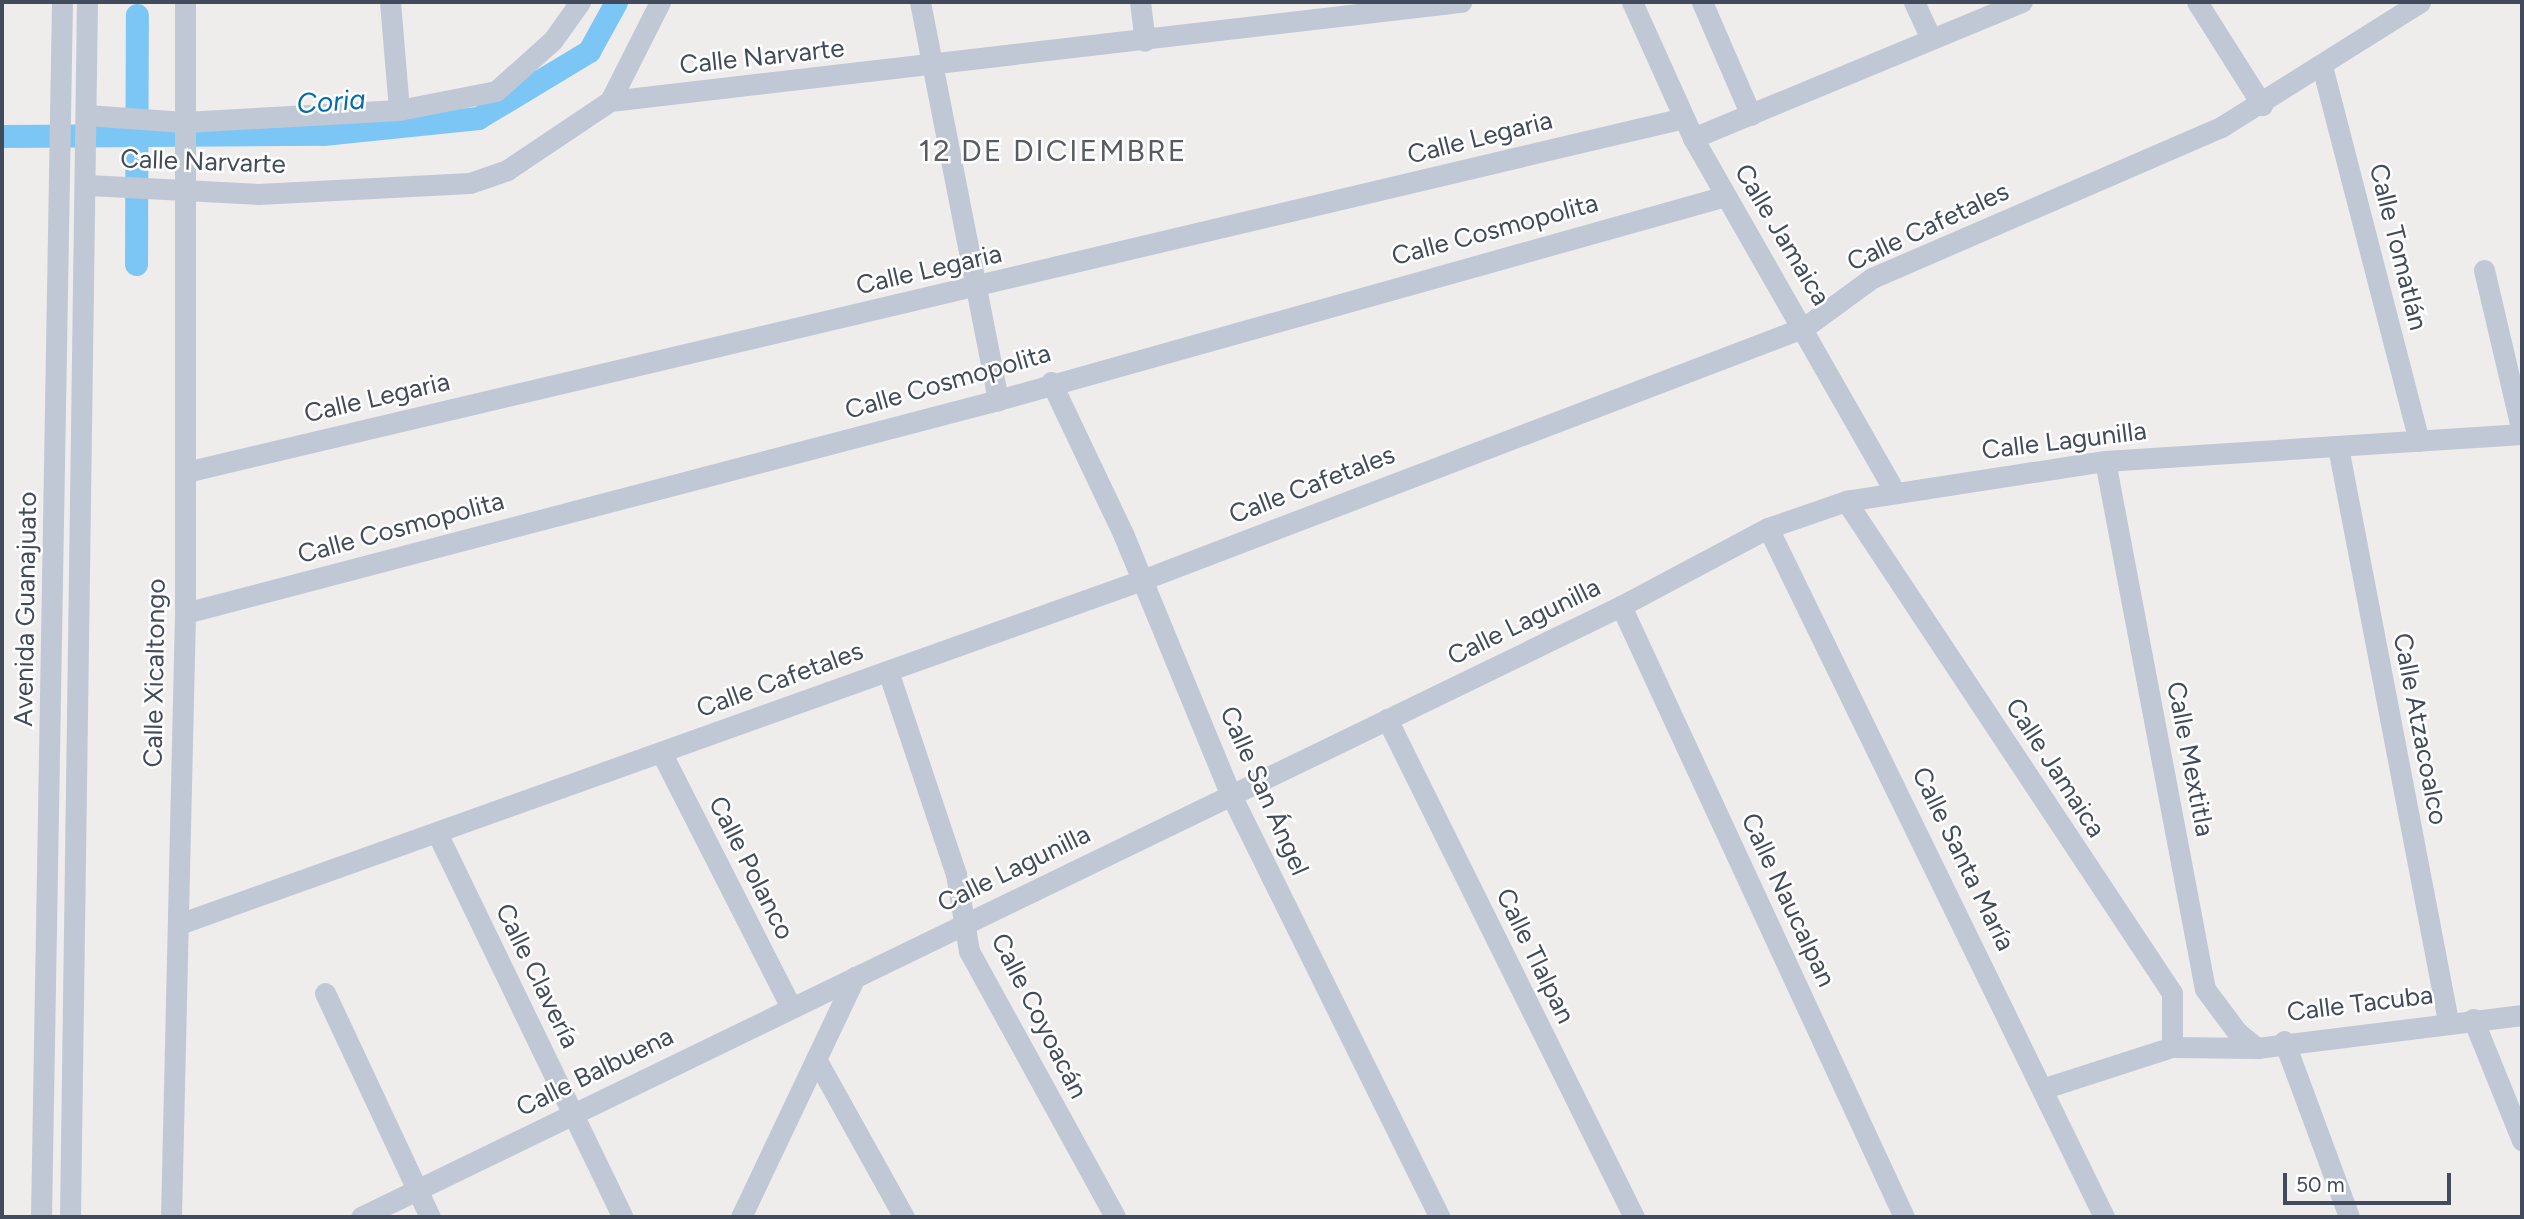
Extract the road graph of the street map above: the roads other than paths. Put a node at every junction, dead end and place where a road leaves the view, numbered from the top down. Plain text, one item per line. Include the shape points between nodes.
1 (62, 2) edge
2 (87, 2) edge
3 (185, 2) edge
4 (390, 2) edge
5 (580, 2) edge
6 (660, 2) edge
7 (920, 2) edge
8 (1140, 2) edge
9 (1461, 2) edge
10 (1632, 2) edge
11 (1702, 2) edge
12 (1914, 2) edge
13 (2022, 2) edge
14 (2197, 2) edge
15 (2420, 2) edge
16 (1323, 10) edge
17 (1931, 38) junction
18 (1145, 41) junction
19 (929, 66) junction
20 (2322, 66) junction
21 (610, 101) junction
22 (2262, 105) junction
23 (399, 110) junction
24 (1751, 116) junction
25 (1683, 118) junction
26 (87, 120) junction
27 (179, 124) junction
28 (1693, 138) junction
29 (88, 182) junction
30 (180, 187) junction
31 (1724, 196) junction
32 (2484, 270) dead end
33 (979, 287) junction
34 (1805, 327) junction
35 (1051, 382) junction
36 (998, 400) junction
37 (2522, 433) edge
38 (2419, 441) junction
39 (2337, 447) junction
40 (2105, 461) junction
41 (186, 472) junction
42 (1895, 492) junction
43 (1846, 501) junction
44 (1768, 528) junction
45 (1142, 580) junction
46 (1621, 606) junction
47 (185, 613) junction
48 (888, 671) junction
49 (1387, 719) junction
50 (662, 754) junction
51 (1231, 795) junction
52 (438, 835) junction
53 (179, 924) junction
54 (964, 924) junction
55 (855, 977) junction
56 (2205, 989) junction
57 (325, 993) dead end
58 (2172, 993) junction
59 (791, 1007) junction
60 (2522, 1015) edge
61 (2473, 1018) junction
62 (2448, 1021) junction
63 (2284, 1041) junction
64 (2172, 1047) junction
65 (2257, 1048) junction
66 (816, 1059) junction
67 (2045, 1088) junction
68 (572, 1115) junction
69 (2522, 1140) edge
70 (416, 1190) junction
71 (40, 1217) edge
72 (70, 1217) edge
73 (171, 1217) edge
74 (361, 1217) edge
75 (430, 1217) edge
76 (623, 1217) edge
77 (741, 1217) edge
78 (904, 1217) edge
79 (1115, 1217) edge
80 (1440, 1217) edge
81 (1634, 1217) edge
82 (1904, 1217) edge
83 (2104, 1217) edge
84 (2349, 1217) edge

1 - 71 street, Avenida Guanajuato via 64,160
2 - 26 street, Avenida Guanajuato
3 - 27 street, Calle Xicaltongo
4 - 23 street
5 - 23 street, Calle Narvarte via 554,40 496,91
6 - 21 street
7 - 19 street
8 - 18 street
9 - 16 street, Calle Narvarte
10 - 25 street, Calle Jamaica
11 - 24 street
12 - 17 street
13 - 17 street
14 - 22 street
15 - 20 street, Calle Cafetales
16 - 18 street, Calle Narvarte
17 - 24 street
18 - 19 street, Calle Narvarte
19 - 21 street, Calle Narvarte
19 - 33 street
20 - 22 street, Calle Cafetales
20 - 38 street, Calle Tomatlán
21 - 30 street, Calle Narvarte via 507,170 470,183 372,192
22 - 34 street, Calle Cafetales via 1872,278
23 - 27 street, Calle Narvarte
24 - 28 street
25 - 28 street, Calle Jamaica
25 - 33 street, Calle Legaria
26 - 27 street, Calle Narvarte
26 - 29 street, Avenida Guanajuato
27 - 30 street, Calle Xicaltongo
28 - 31 street, Calle Jamaica
29 - 30 street, Calle Narvarte
29 - 72 street, Avenida Guanajuato
30 - 41 street, Calle Xicaltongo
31 - 34 street, Calle Jamaica
31 - 35 street, Calle Cosmopolita
32 - 37 street
33 - 36 street
33 - 41 street, Calle Legaria
34 - 42 street, Calle Jamaica
34 - 45 street, Calle Cafetales
35 - 36 street, Calle Cosmopolita
35 - 45 street, Calle San Ángel
36 - 47 street, Calle Cosmopolita
37 - 38 street, Calle Lagunilla
38 - 39 street, Calle Lagunilla
39 - 40 street, Calle Lagunilla
39 - 62 street, Calle Atzacoalco
40 - 42 street, Calle Lagunilla
40 - 56 street, Calle Mextitla
41 - 47 street, Calle Xicaltongo
42 - 43 street, Calle Lagunilla
43 - 44 street, Calle Lagunilla
43 - 58 street, Calle Jamaica
44 - 46 street, Calle Lagunilla
44 - 67 street, Calle Santa María
45 - 48 street, Calle Cafetales
45 - 51 street, Calle San Ángel
46 - 49 street, Calle Lagunilla
46 - 82 street, Calle Naucalpan
47 - 53 street, Calle Xicaltongo
48 - 50 street, Calle Cafetales
48 - 54 street, Calle Coyoacán via 956,874
49 - 51 street, Calle Lagunilla
49 - 81 street, Calle Tlalpan
50 - 52 street, Calle Cafetales
50 - 59 street, Calle Polanco
51 - 54 street, Calle Lagunilla
51 - 80 street, Calle San Ángel
52 - 53 street, Calle Cafetales
52 - 68 street, Calle Clavería
53 - 73 street, Calle Xicaltongo
54 - 55 street, Calle Lagunilla
54 - 79 street, Calle Coyoacán via 969,951
55 - 59 street, Calle Balbuena
55 - 66 street
56 - 58 street via 2190,982
56 - 65 street, Calle Mextitla via 2236,1032
57 - 70 street
58 - 64 street
59 - 68 street, Calle Balbuena
60 - 61 street, Calle Tacuba
61 - 62 street, Calle Tacuba
61 - 69 street
62 - 63 street, Calle Tacuba
63 - 65 street, Calle Tacuba
63 - 84 street
64 - 65 street, Calle Tacuba
64 - 67 street
66 - 77 street
66 - 78 street
67 - 83 street, Calle Santa María
68 - 70 street, Calle Balbuena
68 - 76 street, Calle Clavería
70 - 74 street, Calle Balbuena
70 - 75 street

